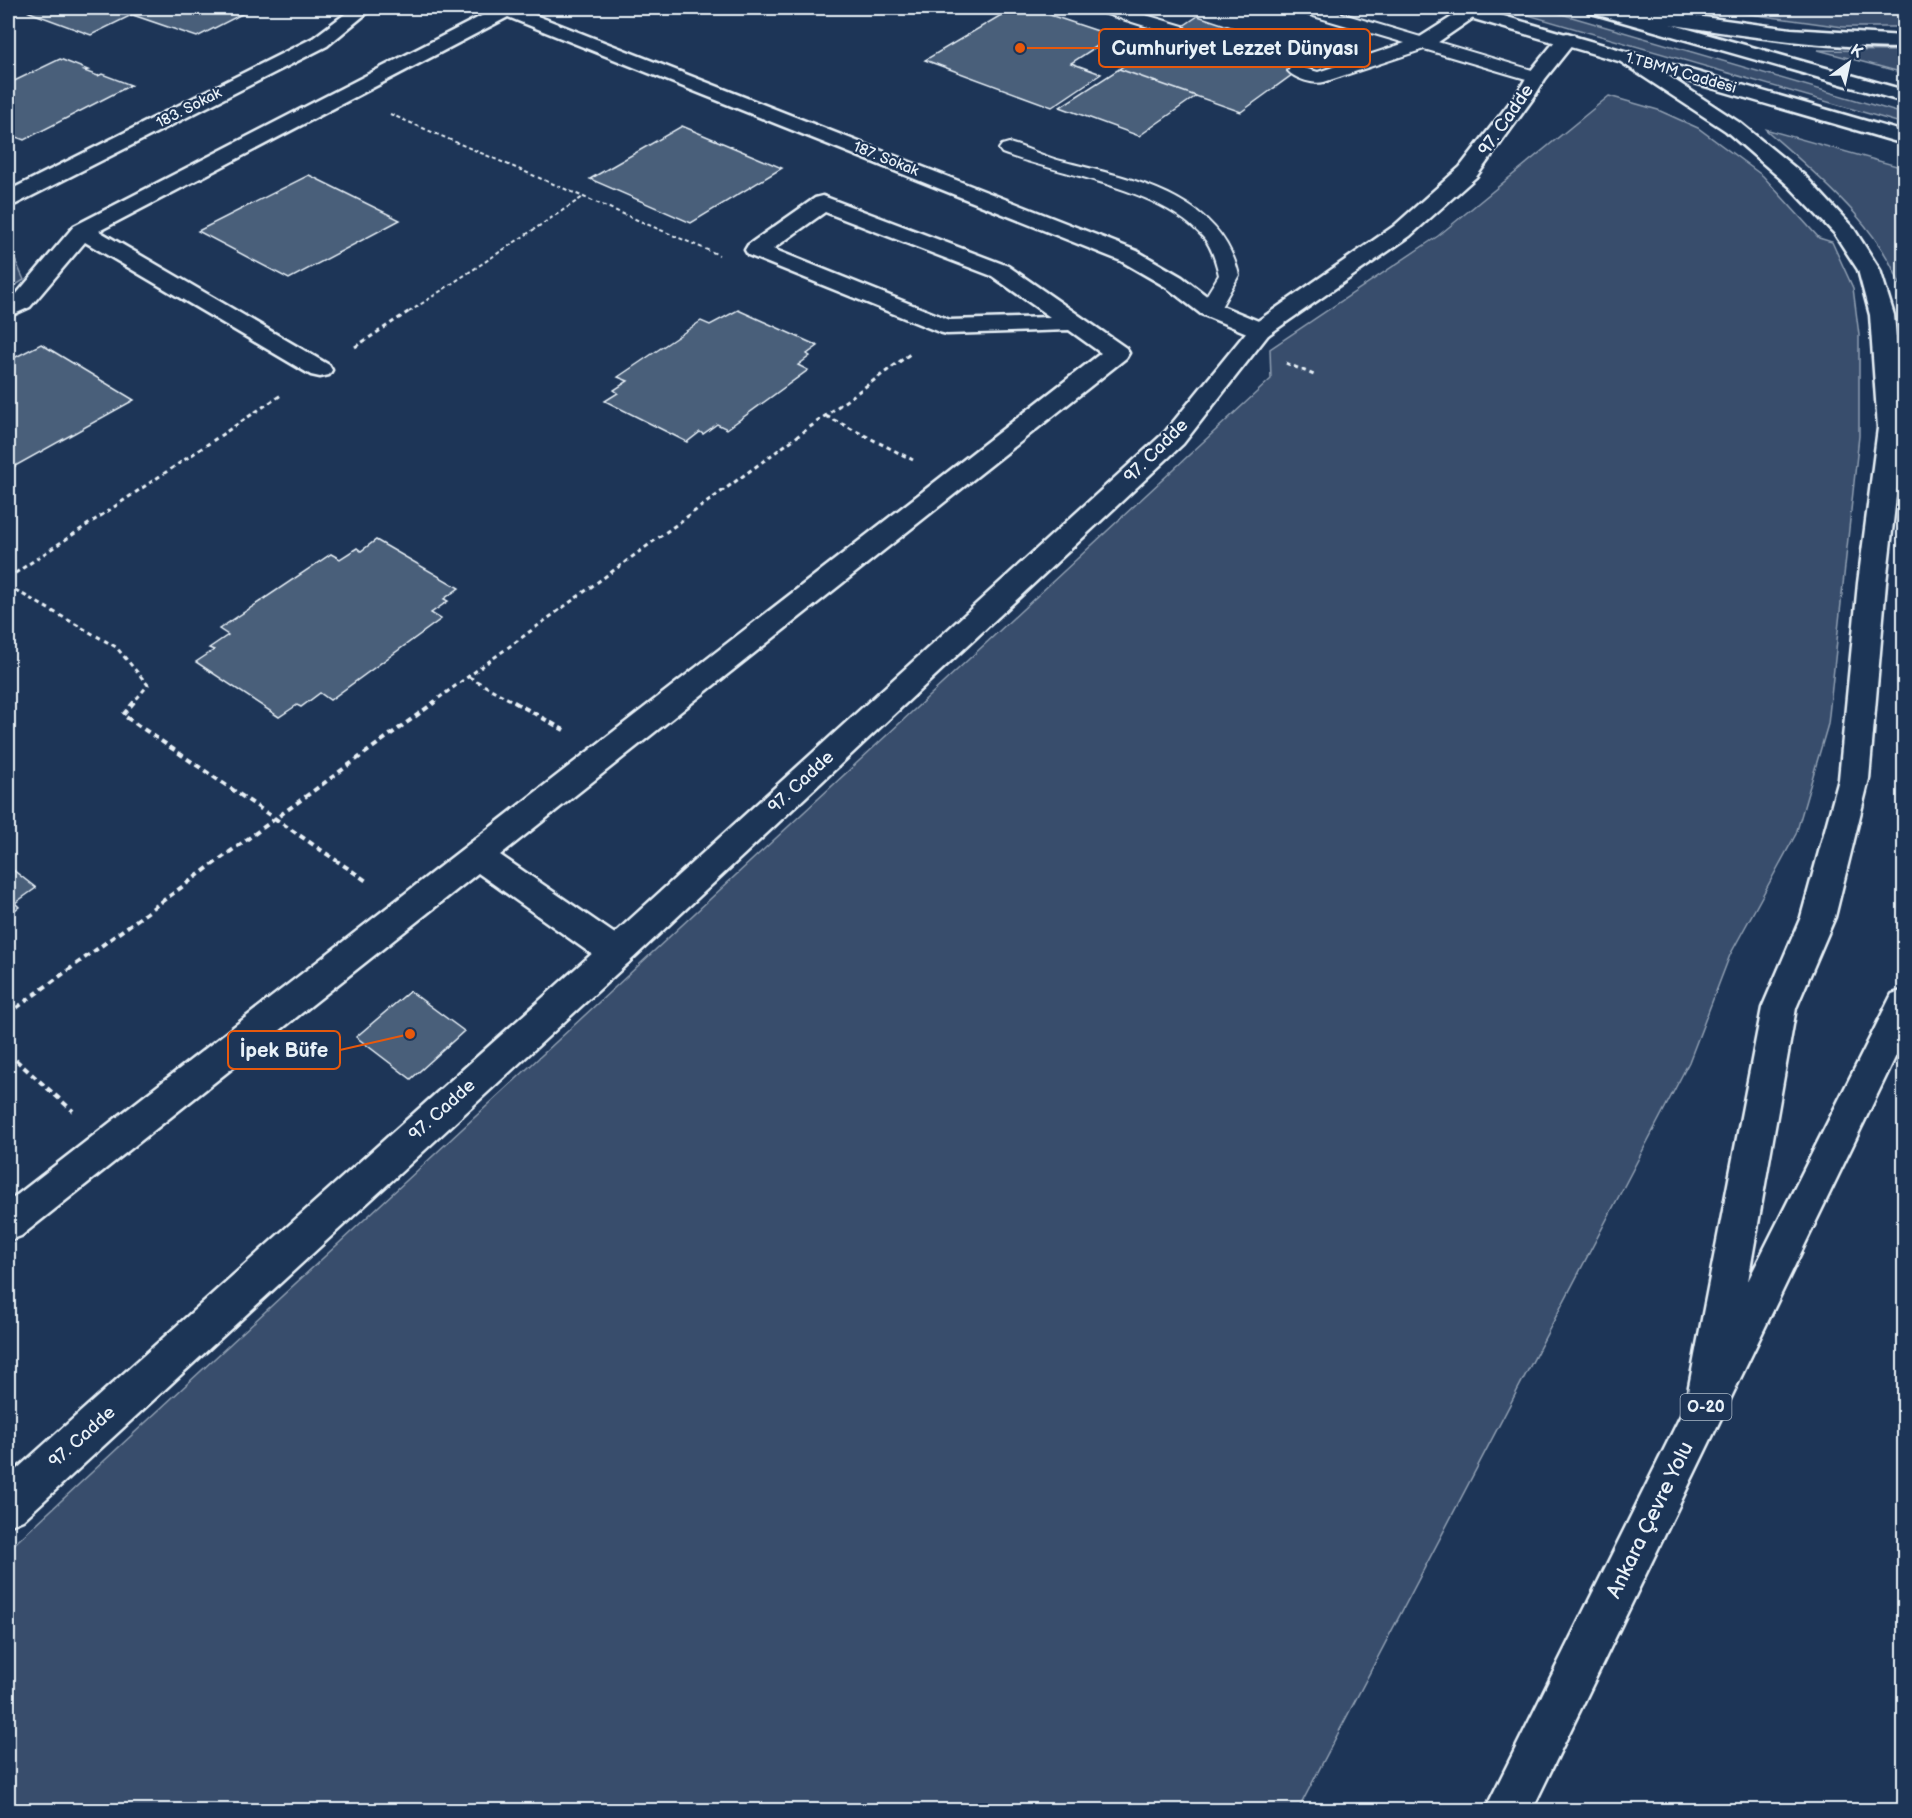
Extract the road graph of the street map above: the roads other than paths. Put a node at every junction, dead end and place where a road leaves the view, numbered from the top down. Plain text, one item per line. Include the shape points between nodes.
1 (364, 8) edge
2 (1106, 8) edge
3 (1306, 8) edge
4 (1595, 8) edge
5 (1604, 8) edge
6 (505, 9) edge
7 (1465, 10) edge
8 (1177, 30) dead end
9 (1567, 39) junction
10 (1905, 42) edge
11 (1424, 44) junction
12 (1628, 58) junction
13 (1297, 71) dead end
14 (1536, 77) junction
15 (1905, 96) edge
16 (1905, 138) edge
17 (1009, 149) dead end
18 (8, 199) edge
19 (82, 231) junction
20 (1209, 309) junction
21 (8, 310) edge
22 (1072, 323) junction
23 (1260, 330) junction
24 (320, 370) dead end
25 (477, 856) junction
26 (616, 953) junction
27 (1905, 1004) edge
28 (8, 1224) edge
29 (1705, 1409) junction
30 (8, 1505) edge
31 (1508, 1810) edge

1 - 18 main road, 183. Sokak via 320,42
2 - 8 lane
3 - 11 lane
4 - 15 main road
5 - 10 main road via 1784,35
6 - 19 main road
6 - 20 main road, 187. Sokak via 1129,256 1174,282
7 - 9 main road, 1.TBMM Caddesi
7 - 11 main road
9 - 12 main road, 1.TBMM Caddesi
9 - 14 main road, 97. Cadde
11 - 13 lane via 1318,78
11 - 14 lane
12 - 16 main road, 1.TBMM Caddesi
12 - 29 main road via 1733,127 1797,181 1843,229 1869,270 1882,315 1892,428 1872,583 1854,779 1818,917 1779,1008
14 - 23 main road, 97. Cadde via 1468,172 1402,231
17 - 20 lane via 1123,183 1188,213 1213,235 1229,275
19 - 21 main road via 22,302
19 - 24 main road
20 - 23 main road, 187. Sokak
22 - 22 main road via 1000,271 823,203 756,250 947,327
22 - 25 main road via 1117,353
23 - 26 main road, 97. Cadde via 1174,438
25 - 26 main road
25 - 28 main road
26 - 30 main road, 97. Cadde
27 - 29 main road, Ankara Çevre Yolu / O-20
29 - 31 main road, Ankara Çevre Yolu / O-20

